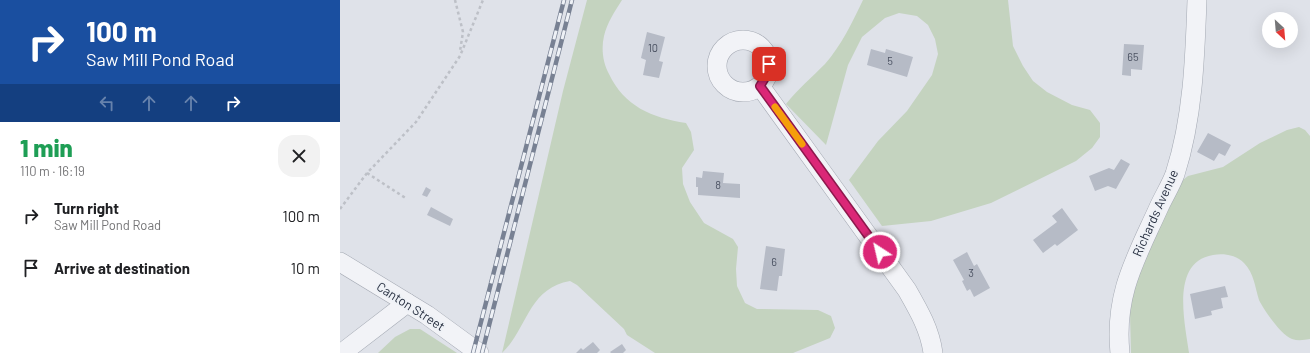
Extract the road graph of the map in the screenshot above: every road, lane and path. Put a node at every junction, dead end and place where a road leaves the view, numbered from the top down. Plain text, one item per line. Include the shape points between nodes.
1 (455, 0) edge
2 (483, 0) edge
3 (1197, 0) edge
4 (460, 56) junction
5 (760, 86) dead end
6 (367, 173) junction
7 (407, 199) dead end
8 (340, 209) edge
9 (340, 262) edge
10 (407, 303) junction
11 (342, 352) edge
12 (479, 353) edge
13 (933, 353) edge
14 (1120, 353) edge

1 - 4 path via 463,32
2 - 4 path
3 - 14 street, Richards Avenue via 1190,110 1174,174 1129,272 1122,297
4 - 6 path via 416,122
5 - 13 street via 907,290 932,340
6 - 7 path
6 - 8 path
9 - 10 street, Canton Street
10 - 11 street
10 - 12 street, Canton Street

